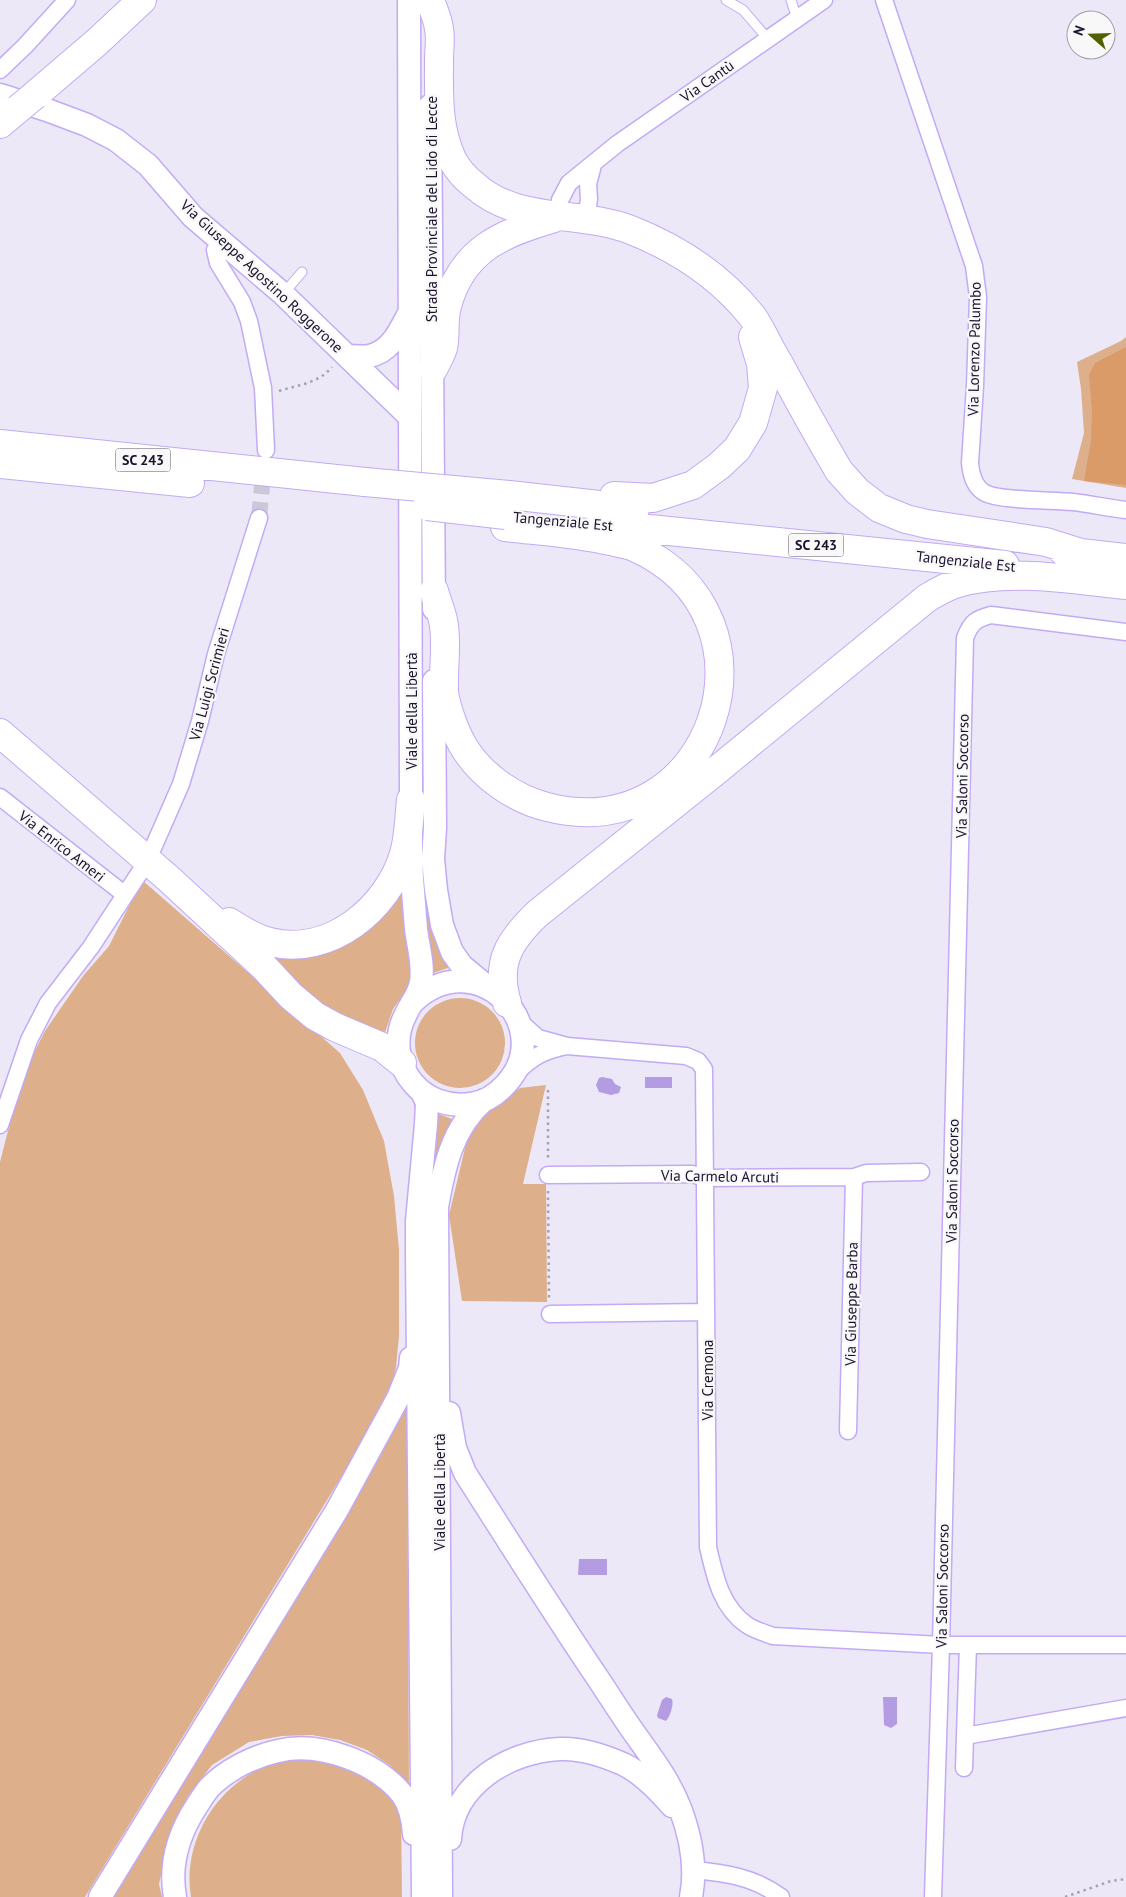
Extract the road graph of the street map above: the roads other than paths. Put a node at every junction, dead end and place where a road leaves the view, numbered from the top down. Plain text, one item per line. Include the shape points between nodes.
1 (67, 0) edge
2 (142, 0) edge
3 (408, 0) edge
4 (430, 0) edge
5 (726, 0) edge
6 (791, 0) edge
7 (824, 0) edge
8 (869, 0) edge
9 (885, 6) edge
10 (797, 18) junction
11 (768, 39) junction
12 (0, 70) edge
13 (13, 106) edge
14 (593, 165) junction
15 (558, 217) junction
16 (586, 220) junction
17 (222, 243) junction
18 (302, 272) dead end
19 (724, 286) junction
20 (283, 294) junction
21 (410, 312) junction
22 (349, 356) junction
23 (433, 369) junction
24 (410, 417) junction
25 (433, 417) junction
26 (0, 432) edge
27 (0, 444) edge
28 (266, 450) tunnel mouth
29 (0, 464) edge
30 (136, 469) junction
31 (0, 478) edge
32 (399, 493) junction
33 (507, 506) junction
34 (1126, 510) edge
35 (259, 518) tunnel mouth
36 (1081, 553) junction
37 (1126, 558) edge
38 (1126, 579) edge
39 (1126, 585) edge
40 (434, 591) junction
41 (1126, 632) edge
42 (0, 732) edge
43 (0, 797) edge
44 (411, 800) junction
45 (153, 848) dead end
46 (140, 872) dead end
47 (169, 879) junction
48 (124, 894) junction
49 (412, 1003) junction
50 (504, 1003) junction
51 (567, 1046) junction
52 (402, 1063) junction
53 (510, 1079) junction
54 (422, 1092) junction
55 (484, 1100) junction
56 (0, 1126) edge
57 (921, 1172) dead end
58 (548, 1175) road end
59 (854, 1177) junction
60 (706, 1178) junction
61 (437, 1250) junction
62 (418, 1305) junction
63 (706, 1312) junction
64 (550, 1314) road end
65 (848, 1431) dead end
66 (941, 1645) junction
67 (1126, 1645) edge
68 (968, 1646) junction
69 (1126, 1708) edge
70 (965, 1736) junction
71 (964, 1768) dead end
72 (688, 1832) junction
73 (694, 1870) junction
74 (100, 1897) edge
75 (175, 1897) edge
76 (418, 1897) edge
77 (423, 1897) edge
78 (441, 1897) edge
79 (446, 1897) edge
80 (690, 1897) edge
81 (781, 1897) edge
82 (933, 1897) edge

1 - 12 street
2 - 13 highway via 97,42
3 - 21 main road, Strada Provinciale del Lido di Lecce
4 - 15 highway via 439,29 439,115 452,160 477,188 504,205
4 - 23 main road, Strada Provinciale del Lido di Lecce
5 - 11 lane via 743,10
6 - 10 lane
7 - 10 street, Via Cantù
8 - 9 street, Via Lorenzo Palumbo
9 - 34 street, Via Lorenzo Palumbo via 976,274 978,297 971,475 985,493
10 - 11 street, Via Cantù
11 - 14 street, Via Cantù via 617,144
13 - 17 main road, Via Giuseppe Agostino Roggerone via 47,110 116,140 148,165
14 - 15 street, Via Cantù via 570,183 560,200
14 - 16 street via 588,184 590,199
15 - 16 highway
15 - 23 highway via 503,235 479,251 455,281 443,326 443,348
16 - 19 highway via 628,229 658,241 684,255
17 - 20 main road, Via Giuseppe Agostino Roggerone
17 - 28 street via 215,250 218,263 242,302 249,321 263,388
18 - 20 lane
19 - 33 highway via 754,338 763,388 753,423 737,449 693,485 653,498
19 - 36 highway via 753,318 839,471 864,497 879,508 906,519 1046,542
20 - 22 main road, Via Giuseppe Agostino Roggerone
21 - 22 main road via 398,335 385,349 370,356
21 - 24 main road, Strada Provinciale del Lido di Lecce
22 - 24 main road, Via Giuseppe Agostino Roggerone
23 - 25 main road, Strada Provinciale del Lido di Lecce
24 - 25 main road
24 - 44 main road, Viale della Libertà
25 - 40 main road, Viale della Libertà
26 - 30 highway via 91,444
27 - 30 highway, SC 243
29 - 30 highway, SC 243
30 - 31 highway via 83,485
30 - 32 highway, SC 243, bridge
32 - 33 highway, bridge via 454,480
32 - 33 highway via 452,520
33 - 36 highway, Tangenziale Est / SC 243
33 - 38 highway, Tangenziale Est / SC 243
33 - 40 highway via 583,535 632,546 660,561 684,580 697,597 717,642 721,674 716,708 688,766 670,784 644,801 588,814 532,804 508,790 485,773 465,749 451,718 444,694 444,625
35 - 45 street, Via Luigi Scrimieri via 216,654 181,784
36 - 37 highway, Tangenziale Est / SC 243
39 - 50 highway via 1020,576 995,577 958,583 927,598 537,914 514,939 507,956 502,973
40 - 50 main road, Viale della Libertà via 433,859 436,890 442,925 452,952 462,966
41 - 66 street, Via Saloni Soccorso via 991,615 978,619 965,638
42 - 47 highway
43 - 48 street, Via Enrico Ameri
44 - 47 highway via 404,853 395,877 363,918 342,932 316,942 294,945 271,943 249,935
44 - 49 main road, Viale della Libertà via 413,891 421,964 421,982
46 - 48 street
47 - 52 highway via 315,1016 376,1044
48 - 56 street via 91,947 48,1003 29,1040
49 - 50 main road, Viale della Libertà via 443,983 470,982
49 - 52 main road, Viale della Libertà via 400,1029 398,1043
50 - 51 street, Via Cremona via 538,1038
50 - 53 main road, Viale della Libertà via 520,1029 522,1050
51 - 53 street, Via Cremona via 534,1056
51 - 60 street, Via Cremona via 686,1056 698,1061 704,1069
52 - 54 main road, Viale della Libertà via 412,1082
53 - 55 main road, Viale della Libertà via 502,1089
54 - 55 main road, Viale della Libertà via 452,1105
54 - 62 main road, Viale della Libertà via 427,1103 417,1221
55 - 61 main road, Viale della Libertà via 465,1120 447,1160 437,1207
57 - 59 street, Via Carmelo Arcuti via 866,1173
58 - 60 street, Via Carmelo Arcuti via 692,1174
59 - 60 street, Via Carmelo Arcuti
59 - 65 street, Via Giuseppe Barba
60 - 63 street, Via Cremona
61 - 72 main road via 449,1420 465,1473 560,1623 656,1762 670,1785
61 - 78 main road, Viale della Libertà
62 - 74 main road via 410,1368 381,1432
62 - 77 main road, Viale della Libertà
63 - 64 street
63 - 66 street, Via Cremona via 708,1547 717,1585 729,1607 748,1626 773,1636
66 - 68 street, Via Cremona
66 - 82 street, Via Saloni Soccorso
67 - 68 street, Via Cremona
68 - 70 street
69 - 70 street
70 - 71 street
72 - 73 main road
72 - 79 main road via 656,1788 624,1765 604,1757 562,1749 514,1758 474,1785 454,1815
73 - 80 main road
73 - 81 street via 726,1873 769,1888
75 - 76 main road via 176,1848 184,1825 208,1788 243,1764 279,1750 319,1749 368,1766 402,1795 414,1824

